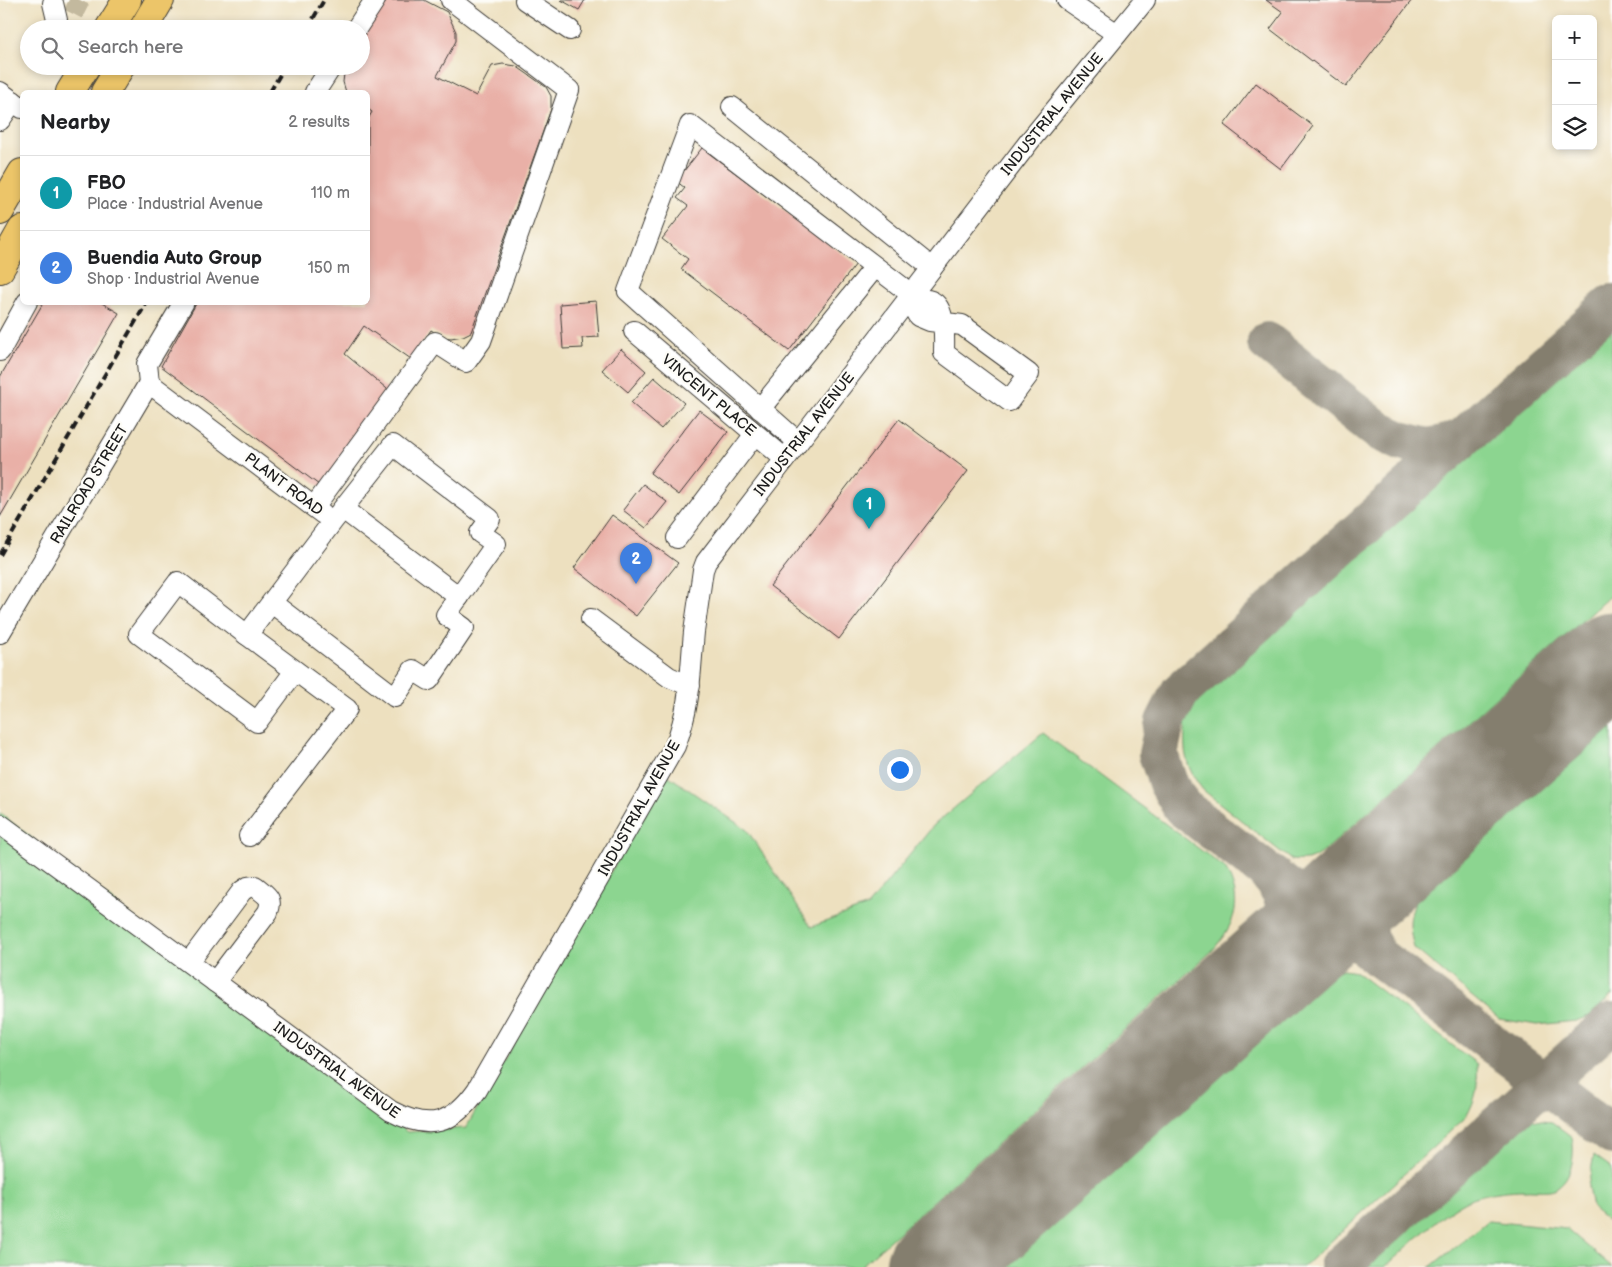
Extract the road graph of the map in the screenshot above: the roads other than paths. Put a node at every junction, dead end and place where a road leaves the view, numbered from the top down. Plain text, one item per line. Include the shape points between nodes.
1 (127, 0) edge
2 (160, 0) edge
3 (375, 0) edge
4 (451, 0) edge
5 (525, 0) edge
6 (1067, 0) edge
7 (1145, 0) edge
8 (115, 20) edge
9 (148, 20) edge
10 (362, 20) edge
11 (570, 30) dead end
12 (1117, 34) junction
13 (80, 75) edge
14 (115, 75) edge
15 (326, 75) edge
16 (71, 90) edge
17 (106, 90) edge
18 (316, 90) edge
19 (12, 100) edge
20 (732, 107) dead end
21 (0, 120) edge
22 (20, 176) edge
23 (1, 206) edge
24 (20, 234) edge
25 (875, 266) junction
26 (932, 268) junction
27 (0, 269) edge
28 (910, 296) junction
29 (25, 305) edge
30 (182, 305) edge
31 (943, 322) dead end
32 (634, 331) dead end
33 (0, 350) edge
34 (149, 383) junction
35 (760, 409) junction
36 (755, 434) junction
37 (798, 442) junction
38 (785, 459) junction
39 (314, 506) junction
40 (338, 515) junction
41 (677, 538) dead end
42 (459, 596) junction
43 (270, 606) junction
44 (591, 619) dead end
45 (0, 633) edge
46 (247, 635) junction
47 (295, 671) junction
48 (690, 686) junction
49 (0, 824) edge
50 (249, 836) dead end
51 (189, 962) junction
52 (215, 982) junction

1 - 8 highway
2 - 9 highway
3 - 10 street
4 - 39 street via 569,90 481,341 466,362 435,342
5 - 11 street
6 - 12 street
7 - 12 street, INDUSTRIAL AVENUE
12 - 26 street, INDUSTRIAL AVENUE
13 - 16 highway
14 - 17 highway
15 - 18 street
19 - 21 street
20 - 26 street
22 - 23 highway
24 - 27 highway
25 - 28 street
25 - 35 street
25 - 35 street via 690,125 628,291
26 - 28 street, INDUSTRIAL AVENUE
28 - 31 street via 930,300 938,307
28 - 37 street, INDUSTRIAL AVENUE
29 - 33 street
30 - 34 street via 147,364
32 - 36 street, VINCENT PLACE
34 - 39 street, PLANT ROAD
34 - 45 street, RAILROAD STREET
35 - 37 street
36 - 38 street, VINCENT PLACE
36 - 41 street
37 - 38 street, INDUSTRIAL AVENUE
38 - 48 street, INDUSTRIAL AVENUE via 706,562 694,631
39 - 40 street, PLANT ROAD
40 - 42 street
40 - 42 street via 393,445 490,519 480,533 496,544
40 - 43 street, PLANT ROAD
42 - 43 street via 446,615 464,628 429,680 413,670 395,697
43 - 46 street, PLANT ROAD
44 - 48 street via 669,676
46 - 47 street
46 - 47 street via 178,582 139,634 257,722
47 - 50 street via 347,709
48 - 52 street, INDUSTRIAL AVENUE via 682,727 665,764 477,1090 450,1118 437,1122 407,1120 390,1111
49 - 51 street, INDUSTRIAL AVENUE
51 - 52 street, INDUSTRIAL AVENUE
51 - 52 street via 242,891 255,886 270,899 271,905

